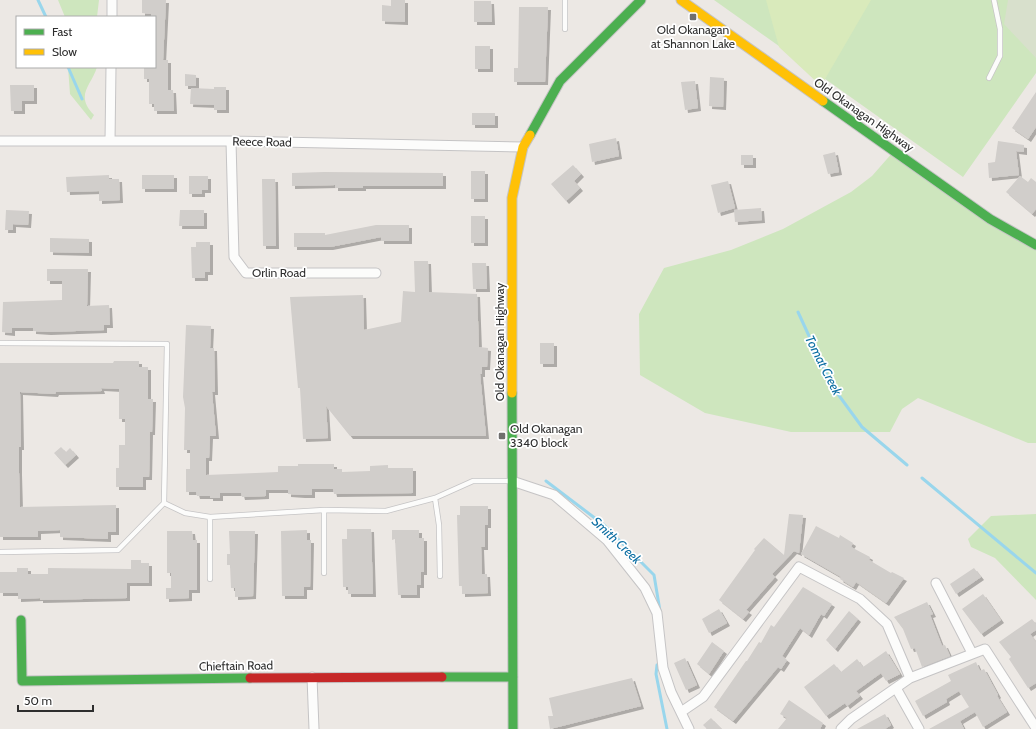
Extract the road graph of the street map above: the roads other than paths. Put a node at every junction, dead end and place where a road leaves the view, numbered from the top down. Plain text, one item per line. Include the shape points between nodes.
1 (112, 0) edge
2 (565, 0) edge
3 (641, 0) edge
4 (681, 0) edge
5 (994, 0) edge
6 (112, 16) edge
7 (565, 29) dead end
8 (111, 68) edge
9 (989, 78) dead end
10 (0, 141) edge
11 (110, 141) junction
12 (232, 142) junction
13 (523, 147) junction
14 (1036, 245) edge
15 (376, 273) dead end
16 (0, 343) edge
17 (512, 481) junction
18 (436, 498) junction
19 (164, 503) junction
20 (324, 510) junction
21 (210, 517) junction
22 (0, 552) edge
23 (324, 573) dead end
24 (440, 576) dead end
25 (210, 579) dead end
26 (936, 583) dead end
27 (21, 620) dead end
28 (972, 653) junction
29 (312, 677) junction
30 (513, 677) junction
31 (910, 678) junction
32 (896, 688) junction
33 (681, 712) junction
34 (1036, 728) edge
35 (314, 729) edge
36 (513, 729) edge
37 (689, 729) edge
38 (841, 729) edge
39 (919, 729) edge

1 - 6 street
2 - 7 lane
3 - 13 street, Old Okanagan Highway via 560,81
4 - 14 street, Old Okanagan Highway via 990,219
5 - 9 lane via 1000,29 1000,56
8 - 11 street
10 - 11 street, Reece Road
11 - 12 street, Reece Road
12 - 13 street, Reece Road
12 - 15 street, Orlin Road via 234,257 246,273
13 - 17 street, Old Okanagan Highway via 512,198
16 - 19 lane via 167,344
17 - 18 lane via 473,481
17 - 30 street, Old Okanagan Highway
17 - 33 street via 554,495 607,540 645,588 657,613 663,668
18 - 20 lane via 386,510
18 - 24 lane
19 - 21 lane via 184,513
19 - 22 lane via 118,550
20 - 21 lane
20 - 23 lane
21 - 25 lane
26 - 28 street
27 - 29 street, Chieftain Road via 22,681
28 - 31 street
28 - 34 street via 986,649
29 - 30 street, Chieftain Road
29 - 35 street
30 - 36 street, Old Okanagan Highway
31 - 32 street
31 - 33 street via 887,624 860,599 800,566 703,697
32 - 38 street via 851,719
32 - 39 street
33 - 37 street

